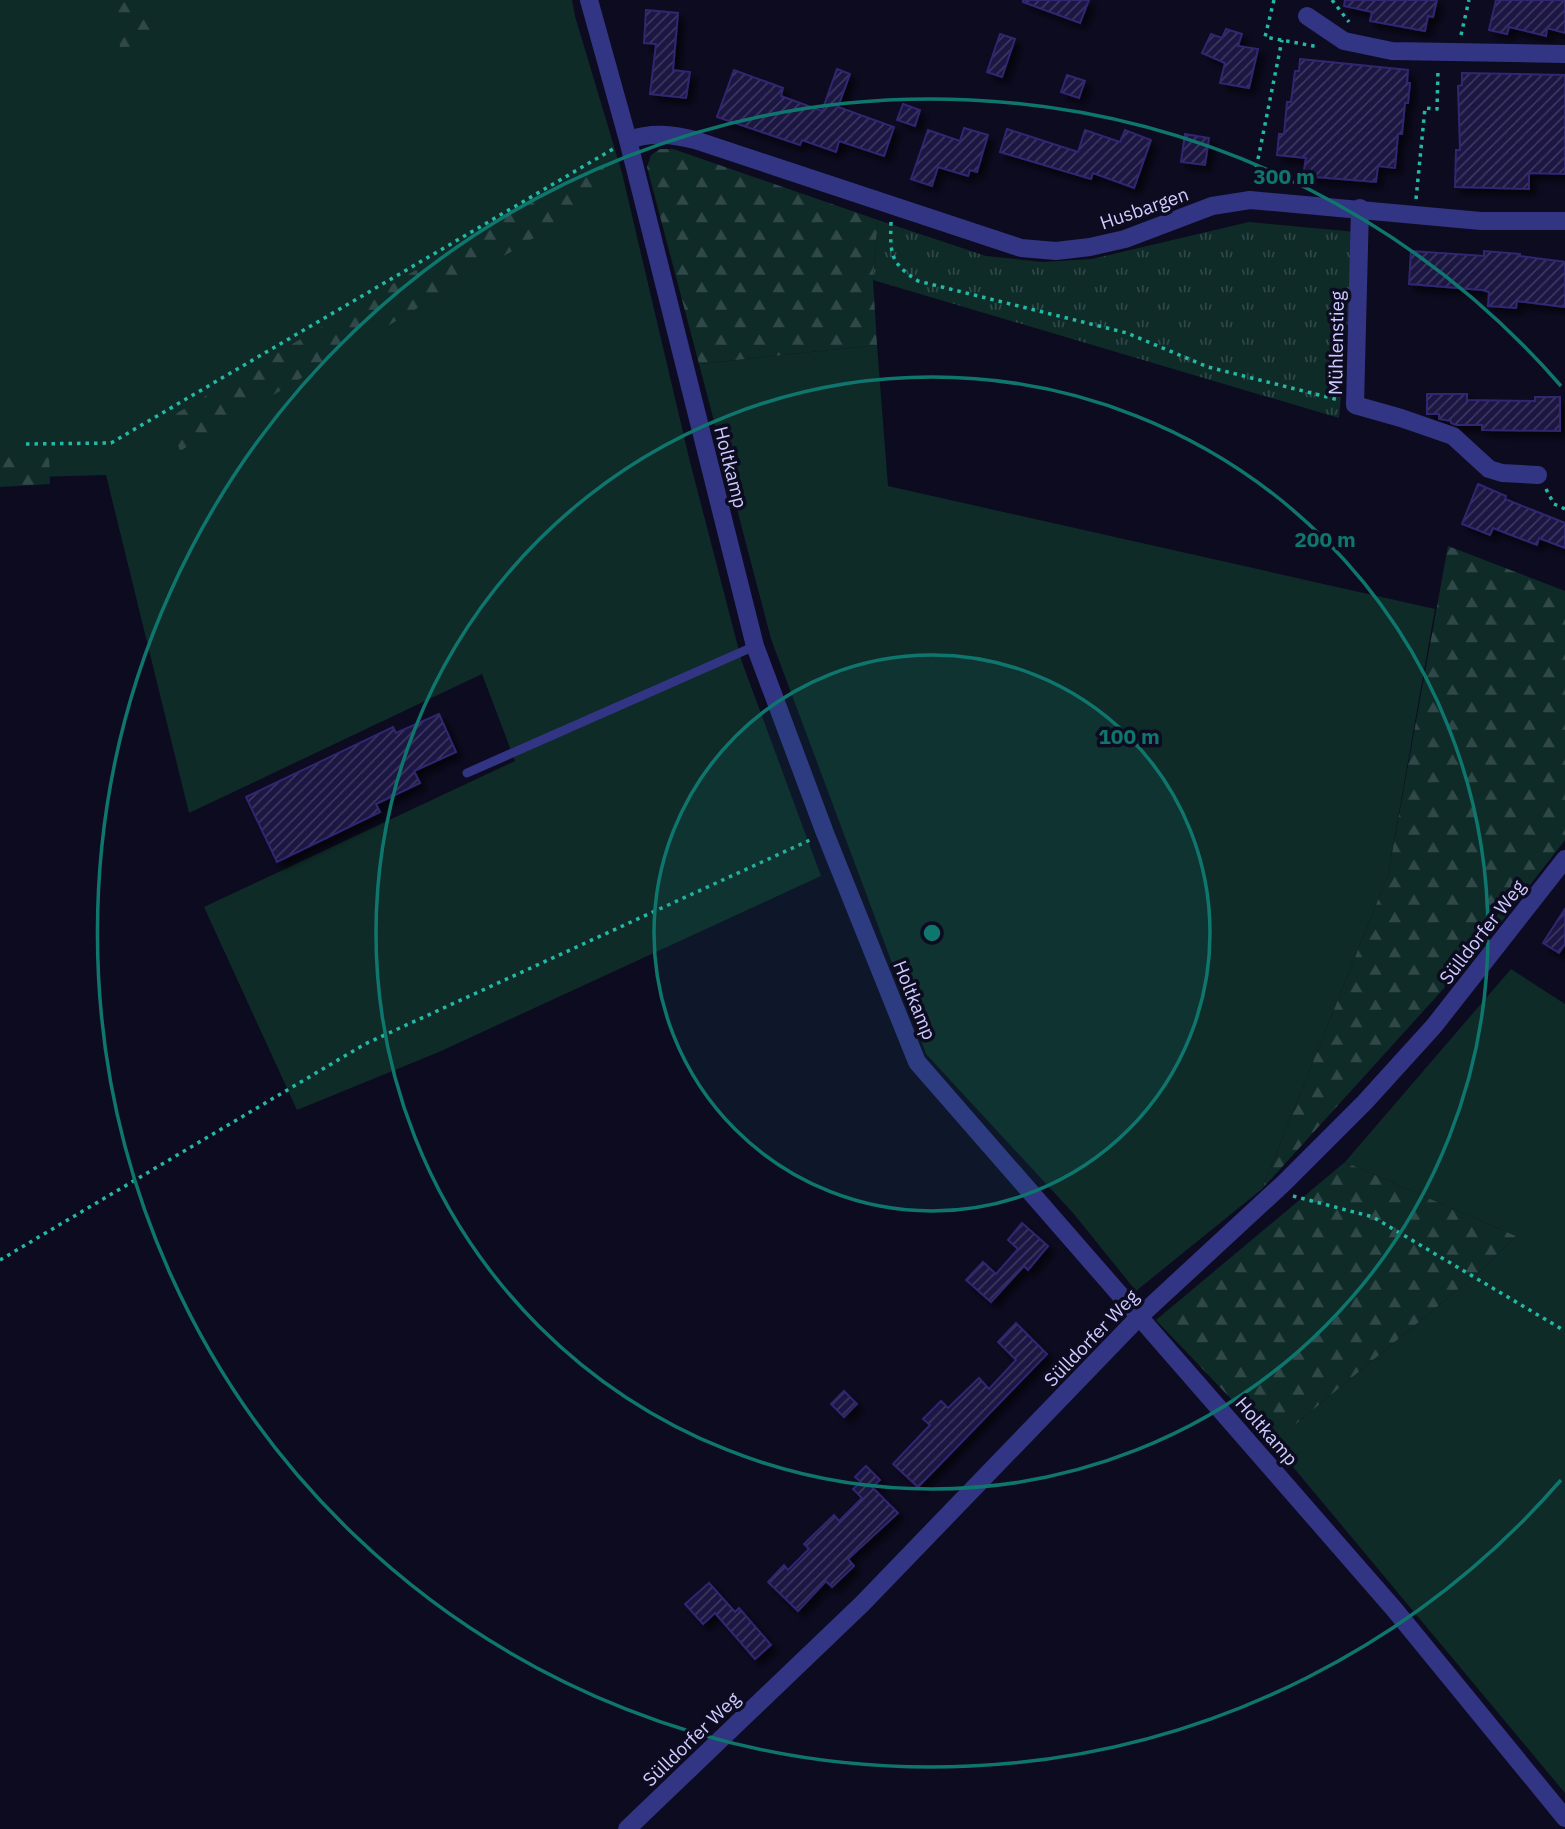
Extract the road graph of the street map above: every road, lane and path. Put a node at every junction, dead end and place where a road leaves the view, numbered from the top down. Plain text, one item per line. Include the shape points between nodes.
1 (589, 0) edge
2 (1274, 0) edge
3 (1469, 0) edge
4 (1307, 16) dead end
5 (1448, 50) junction
6 (1565, 54) edge
7 (628, 140) junction
8 (1250, 200) junction
9 (892, 206) junction
10 (1360, 208) junction
11 (1415, 215) junction
12 (1565, 221) edge
13 (1355, 405) junction
14 (26, 444) dead end
15 (1538, 475) joint
16 (1565, 509) edge
17 (755, 646) junction
18 (467, 774) dead end
19 (825, 833) junction
20 (1563, 866) edge
21 (1293, 1196) dead end
22 (0, 1260) edge
23 (1139, 1317) junction
24 (1565, 1331) edge
25 (1565, 1818) edge
26 (628, 1829) edge

1 - 7 street, Holtkamp
2 - 8 path via 1265,37 1282,40
3 - 5 path
4 - 5 street via 1344,41 1392,51
5 - 6 street
5 - 11 path via 1437,109 1425,108
7 - 9 street, Husbargen via 671,134
7 - 14 path via 111,443
7 - 17 street, Holtkamp
8 - 9 street, Husbargen via 1212,206 1125,239 1056,251 1021,248
8 - 10 street, Husbargen
9 - 13 path via 890,251 900,269 918,281 1127,333 1209,367
10 - 11 street, Husbargen
10 - 13 street, Mühlenstieg
11 - 12 street, Husbargen
13 - 15 street, Mühlenstieg via 1453,436 1489,469
15 - 16 path via 1554,505
17 - 18 lane
17 - 19 street, Holtkamp
19 - 22 path via 365,1044
19 - 23 street, Holtkamp via 917,1062
20 - 23 street, Sülldorfer Weg via 1434,1026 1365,1102
21 - 24 path via 1373,1217
23 - 25 street, Holtkamp via 1394,1609
23 - 26 street, Sülldorfer Weg via 862,1604

